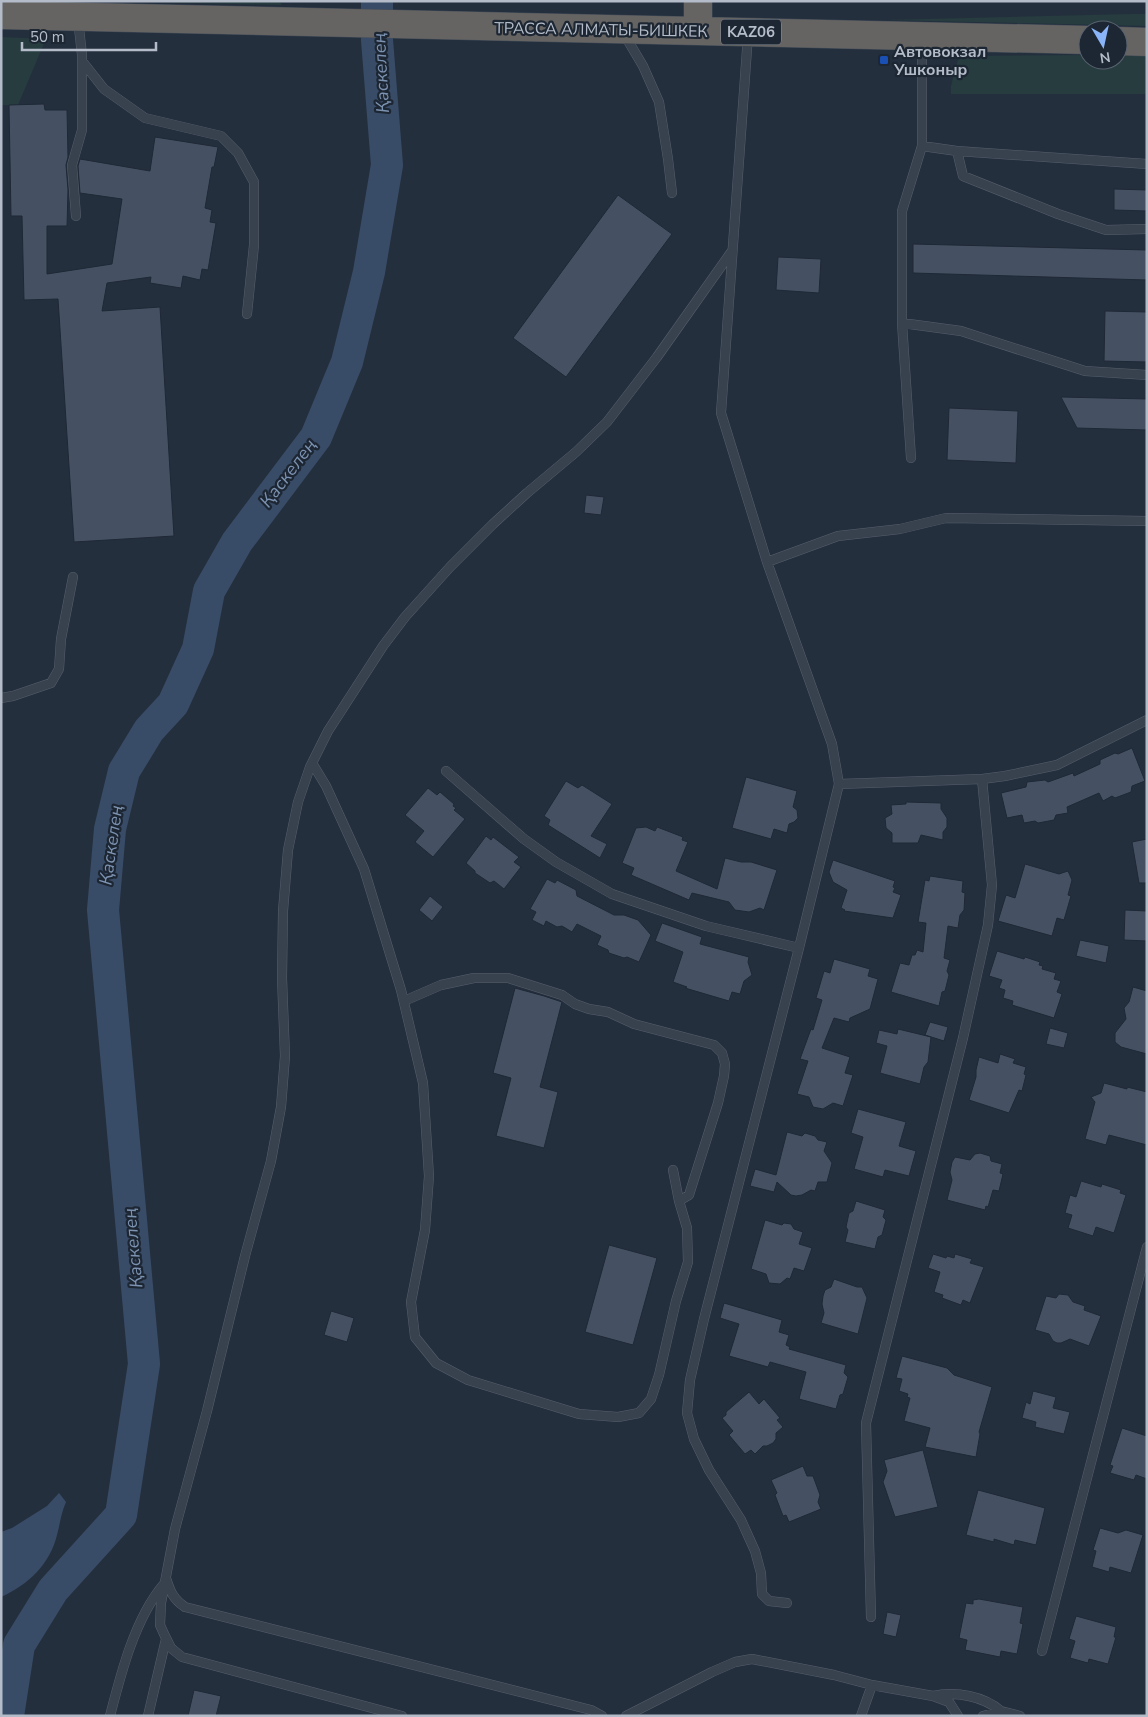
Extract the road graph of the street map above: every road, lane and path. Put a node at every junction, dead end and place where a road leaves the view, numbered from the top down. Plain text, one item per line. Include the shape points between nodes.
1 (698, 1) edge
2 (1, 15) edge
3 (77, 16) junction
4 (621, 30) junction
5 (698, 30) junction
6 (748, 32) junction
7 (922, 36) junction
8 (1078, 40) edge
9 (1128, 41) edge
10 (1147, 42) edge
11 (82, 61) junction
12 (922, 146) junction
13 (957, 151) junction
14 (1147, 164) edge
15 (672, 193) dead end
16 (76, 216) dead end
17 (1147, 229) edge
18 (732, 251) junction
19 (247, 314) dead end
20 (902, 323) junction
21 (1147, 375) edge
22 (912, 458) dead end
23 (1147, 521) edge
24 (767, 562) junction
25 (74, 577) dead end
26 (1, 698) edge
27 (1147, 720) edge
28 (312, 763) junction
29 (446, 772) dead end
30 (982, 779) junction
31 (839, 784) junction
32 (800, 948) junction
33 (404, 1001) junction
34 (673, 1170) dead end
35 (679, 1201) junction
36 (1147, 1247) edge
37 (165, 1580) junction
38 (787, 1603) dead end
39 (871, 1617) dead end
40 (166, 1639) junction
41 (1042, 1651) dead end
42 (872, 1685) junction
43 (933, 1696) junction
44 (1001, 1711) junction
45 (381, 1713) edge
46 (110, 1716) edge
47 (148, 1716) edge
48 (402, 1716) edge
49 (602, 1716) edge
50 (626, 1716) edge
51 (861, 1716) edge
52 (958, 1716) edge
53 (983, 1716) edge
54 (1020, 1716) edge

1 - 5 highway
2 - 3 highway, KАZ06
3 - 4 highway, ТРАССА АЛМАТЫ-БИШКЕК / KАZ06
3 - 11 lane
4 - 5 highway, ТРАССА АЛМАТЫ-БИШКЕК / KАZ06
4 - 15 lane via 643,66 659,102
5 - 6 highway, ТРАССА АЛМАТЫ-БИШКЕК / KАZ06
6 - 7 highway, ТРАССА АЛМАТЫ-БИШКЕК / KАZ06
6 - 18 lane
7 - 8 highway, ТРАССА АЛМАТЫ-БИШКЕК / KАZ06
7 - 12 lane
9 - 10 highway
11 - 16 lane via 82,130 72,165
11 - 19 lane via 104,89 145,118 221,136 238,153 254,182 254,245
12 - 13 lane
12 - 20 lane via 902,211
13 - 14 lane
13 - 17 lane via 963,176 1106,230
18 - 24 lane via 721,413
18 - 28 lane via 607,422 493,524 404,617 328,731
20 - 21 lane via 961,331 1085,371
20 - 22 lane
23 - 24 lane via 946,518 838,536
24 - 31 lane via 832,744
25 - 26 lane via 61,639 59,669 51,683
27 - 30 lane via 1057,765
28 - 33 lane via 364,869
28 - 37 lane via 298,802 288,850 282,978 285,1056 273,1152 175,1529
29 - 32 lane via 524,839 556,862 612,894 706,926
30 - 31 lane
30 - 39 lane via 992,885 988,925 963,1038 866,1423
31 - 32 lane
32 - 38 lane via 704,1319 690,1380 687,1413 694,1439 709,1470 741,1520 755,1551 762,1594 769,1601
33 - 35 lane via 441,985 474,978 508,978 562,995 576,1004 608,1012 634,1024 714,1045 725,1064 722,1085 689,1195
33 - 35 lane via 423,1083 429,1176 425,1230 411,1302 414,1337 436,1363 468,1380 579,1414 618,1417 639,1413 651,1399 659,1375 688,1262 687,1228
34 - 35 lane
36 - 41 lane
37 - 40 lane via 160,1625
37 - 46 lane via 154,1596 123,1667
37 - 49 lane via 171,1594 185,1607 591,1710
40 - 45 lane via 182,1657
40 - 47 lane
42 - 43 lane
42 - 50 lane via 752,1660 735,1662
42 - 51 lane
43 - 44 lane via 947,1693 970,1696
43 - 52 lane via 949,1702
44 - 53 lane
44 - 54 lane
45 - 48 lane

